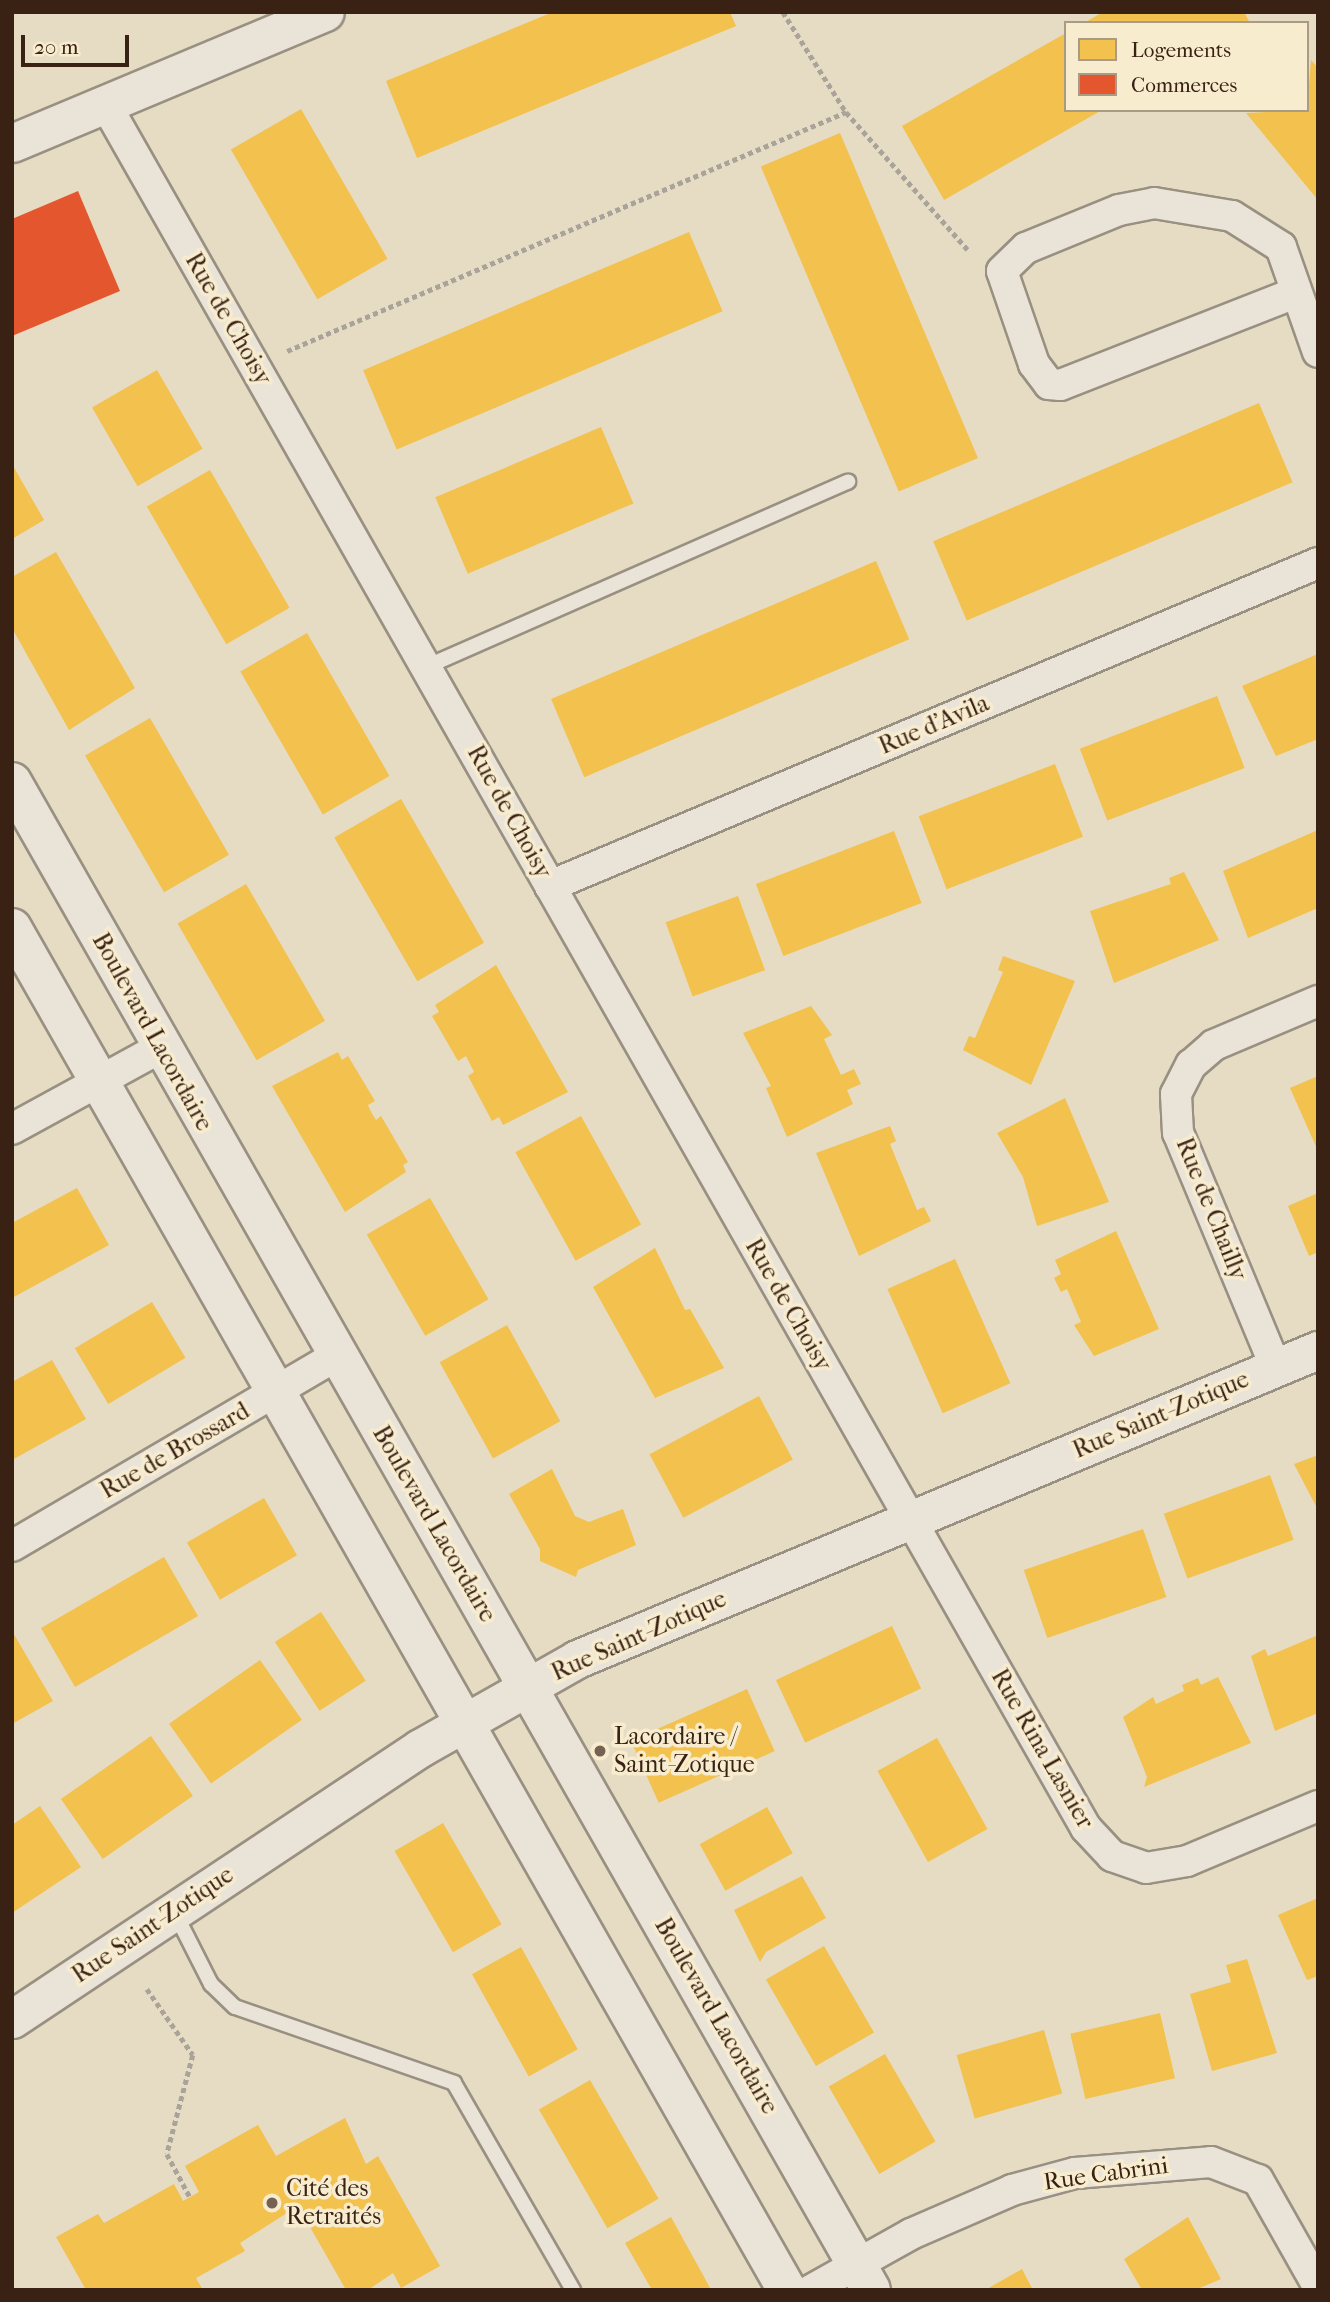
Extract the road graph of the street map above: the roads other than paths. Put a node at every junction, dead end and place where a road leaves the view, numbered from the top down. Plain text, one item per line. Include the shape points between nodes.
1 (325, 12) edge
2 (106, 105) junction
3 (12, 143) edge
4 (1295, 293) junction
5 (1318, 352) edge
6 (848, 482) dead end
7 (1318, 563) edge
8 (428, 666) junction
9 (12, 782) edge
10 (550, 886) junction
11 (12, 928) edge
12 (1318, 1001) edge
13 (160, 1048) junction
14 (100, 1081) junction
15 (12, 1129) edge
16 (1318, 1350) edge
17 (337, 1355) junction
18 (1276, 1368) junction
19 (273, 1394) junction
20 (910, 1519) junction
21 (12, 1546) edge
22 (528, 1687) junction
23 (463, 1724) junction
24 (1318, 1806) edge
25 (174, 1912) junction
26 (12, 2019) edge
27 (863, 2277) edge
28 (1318, 2286) edge
29 (573, 2290) edge
30 (787, 2290) edge
31 (811, 2290) edge

1 - 2 street
2 - 3 street
2 - 8 street, Rue de Choisy
4 - 4 street via 1290,262 1265,234 1232,216 1154,203 1119,210 1026,248 1006,262 1001,284 1040,375 1060,385
4 - 5 street
6 - 8 lane
7 - 10 street, Rue d'Avila
8 - 10 street, Rue de Choisy
9 - 13 main road, Boulevard Lacordaire
10 - 20 street, Rue de Choisy
11 - 14 main road
12 - 18 street, Rue de Chailly via 1214,1045 1191,1065 1176,1094 1178,1133
13 - 14 street
13 - 17 main road, Boulevard Lacordaire
14 - 15 street
14 - 19 main road
16 - 18 street, Rue Saint-Zotique
17 - 19 street, Rue de Brossard
17 - 22 main road, Boulevard Lacordaire
18 - 20 street, Rue Saint-Zotique
19 - 21 street, Rue de Brossard
19 - 23 main road
20 - 22 street, Rue Saint-Zotique via 577,1660
20 - 24 street, Rue Rina Lasnier via 1086,1828 1112,1856 1128,1865 1166,1866
22 - 23 street, Rue Saint-Zotique
22 - 27 main road, Boulevard Lacordaire
23 - 25 street, Rue Saint-Zotique
23 - 30 main road
25 - 26 street, Rue Saint-Zotique
25 - 29 lane via 211,1984 235,2007 454,2083
27 - 28 street, Rue Cabrini via 1012,2189 1074,2173 1211,2162 1258,2180
27 - 31 street, Rue Cabrini

